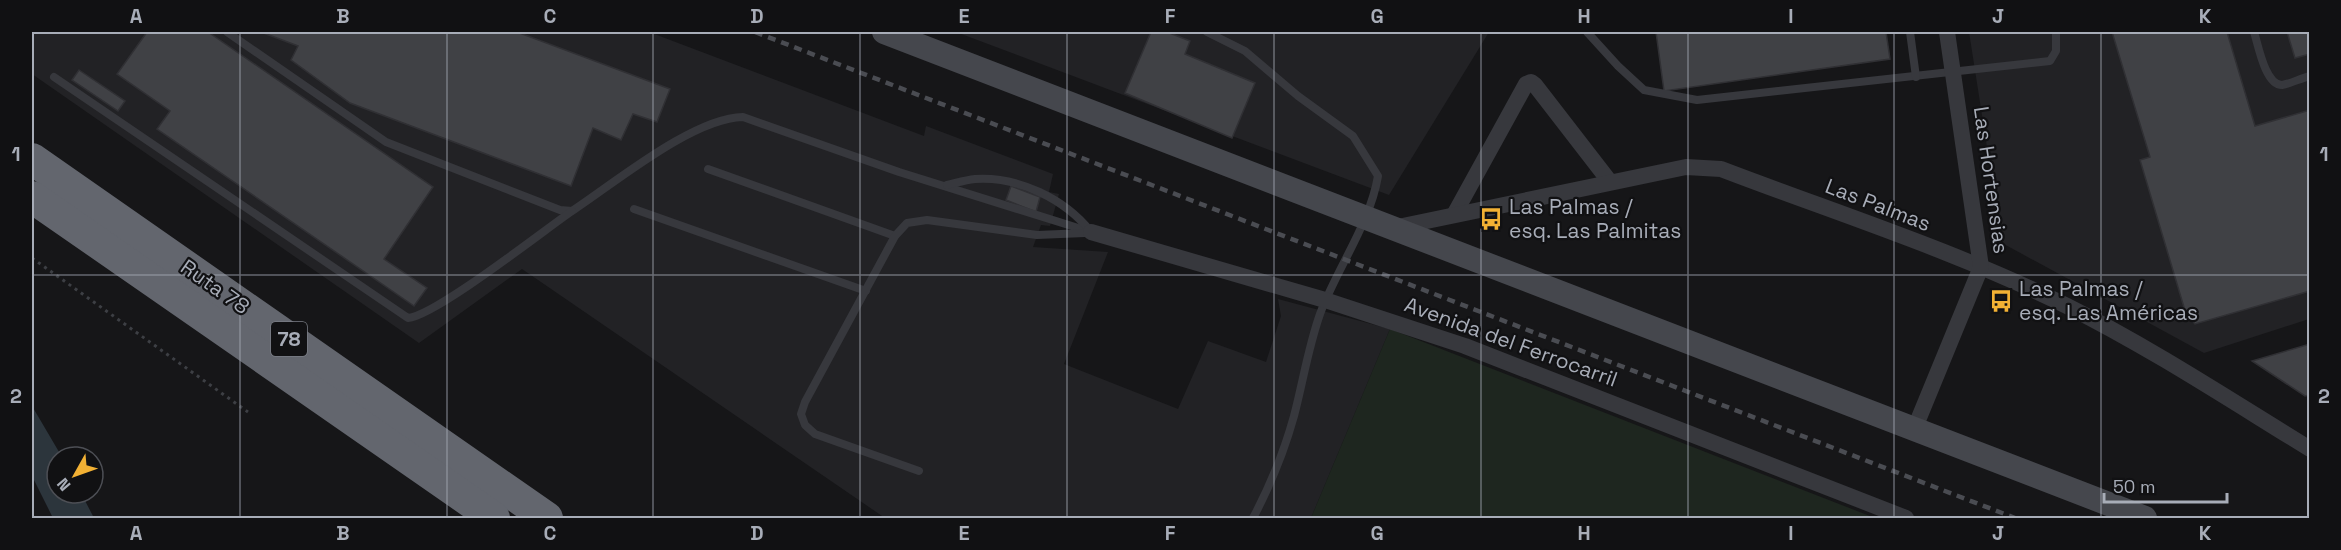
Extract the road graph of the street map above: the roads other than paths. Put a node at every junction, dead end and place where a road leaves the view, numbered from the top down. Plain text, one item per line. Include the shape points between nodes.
1 (226, 32) edge
2 (884, 32) edge
3 (1207, 32) edge
4 (1587, 32) edge
5 (1910, 32) edge
6 (1947, 32) edge
7 (2056, 32) edge
8 (2254, 32) edge
9 (1953, 73) junction
10 (2310, 76) edge
11 (54, 77) dead end
12 (1916, 77) junction
13 (32, 159) edge
14 (708, 169) dead end
15 (1610, 182) junction
16 (946, 186) junction
17 (32, 196) edge
18 (634, 209) dead end
19 (572, 211) junction
20 (1455, 213) junction
21 (1365, 217) junction
22 (1393, 228) junction
23 (1091, 232) junction
24 (894, 236) junction
25 (1981, 267) junction
26 (866, 291) junction
27 (1325, 300) junction
28 (1914, 430) junction
29 (2310, 449) edge
30 (919, 471) dead end
31 (494, 519) edge
32 (547, 519) edge
33 (1253, 519) edge
34 (1906, 519) edge
35 (2145, 519) edge

1 - 19 lane via 386,142 560,210
2 - 21 main road
3 - 21 lane via 1245,51 1353,136 1378,176 1374,200
4 - 12 lane via 1644,90 1697,100
5 - 12 lane
6 - 9 street, Las Hortensias
7 - 9 lane via 2056,51 2050,61
8 - 10 lane via 2268,77 2274,82 2280,85
9 - 12 lane
9 - 25 street, Las Hortensias
11 - 19 lane via 408,318 418,317 450,297
13 - 32 highway, Ruta 78 / 78
14 - 24 lane
15 - 20 street, Las Palmas
15 - 20 street via 1531,82 1526,84
15 - 25 street, Las Palmas via 1686,167 1721,169
16 - 19 lane via 755,120 732,117 692,131
16 - 23 lane
16 - 23 lane via 975,179 1026,187 1060,203
17 - 31 highway, Ruta 78 / 78
18 - 26 lane
20 - 22 street, Las Palmas
21 - 22 main road
21 - 27 lane
22 - 28 main road
23 - 24 lane via 1037,236 927,220 907,223
23 - 27 street, Avenida del Ferrocarril
24 - 26 lane
25 - 28 street, Las Hortensias
25 - 29 street, Las Palmas via 2067,306 2155,353
26 - 30 lane via 801,414 815,434
27 - 33 lane via 1308,346 1287,440
27 - 34 street, Avenida del Ferrocarril via 1465,346
28 - 35 main road

